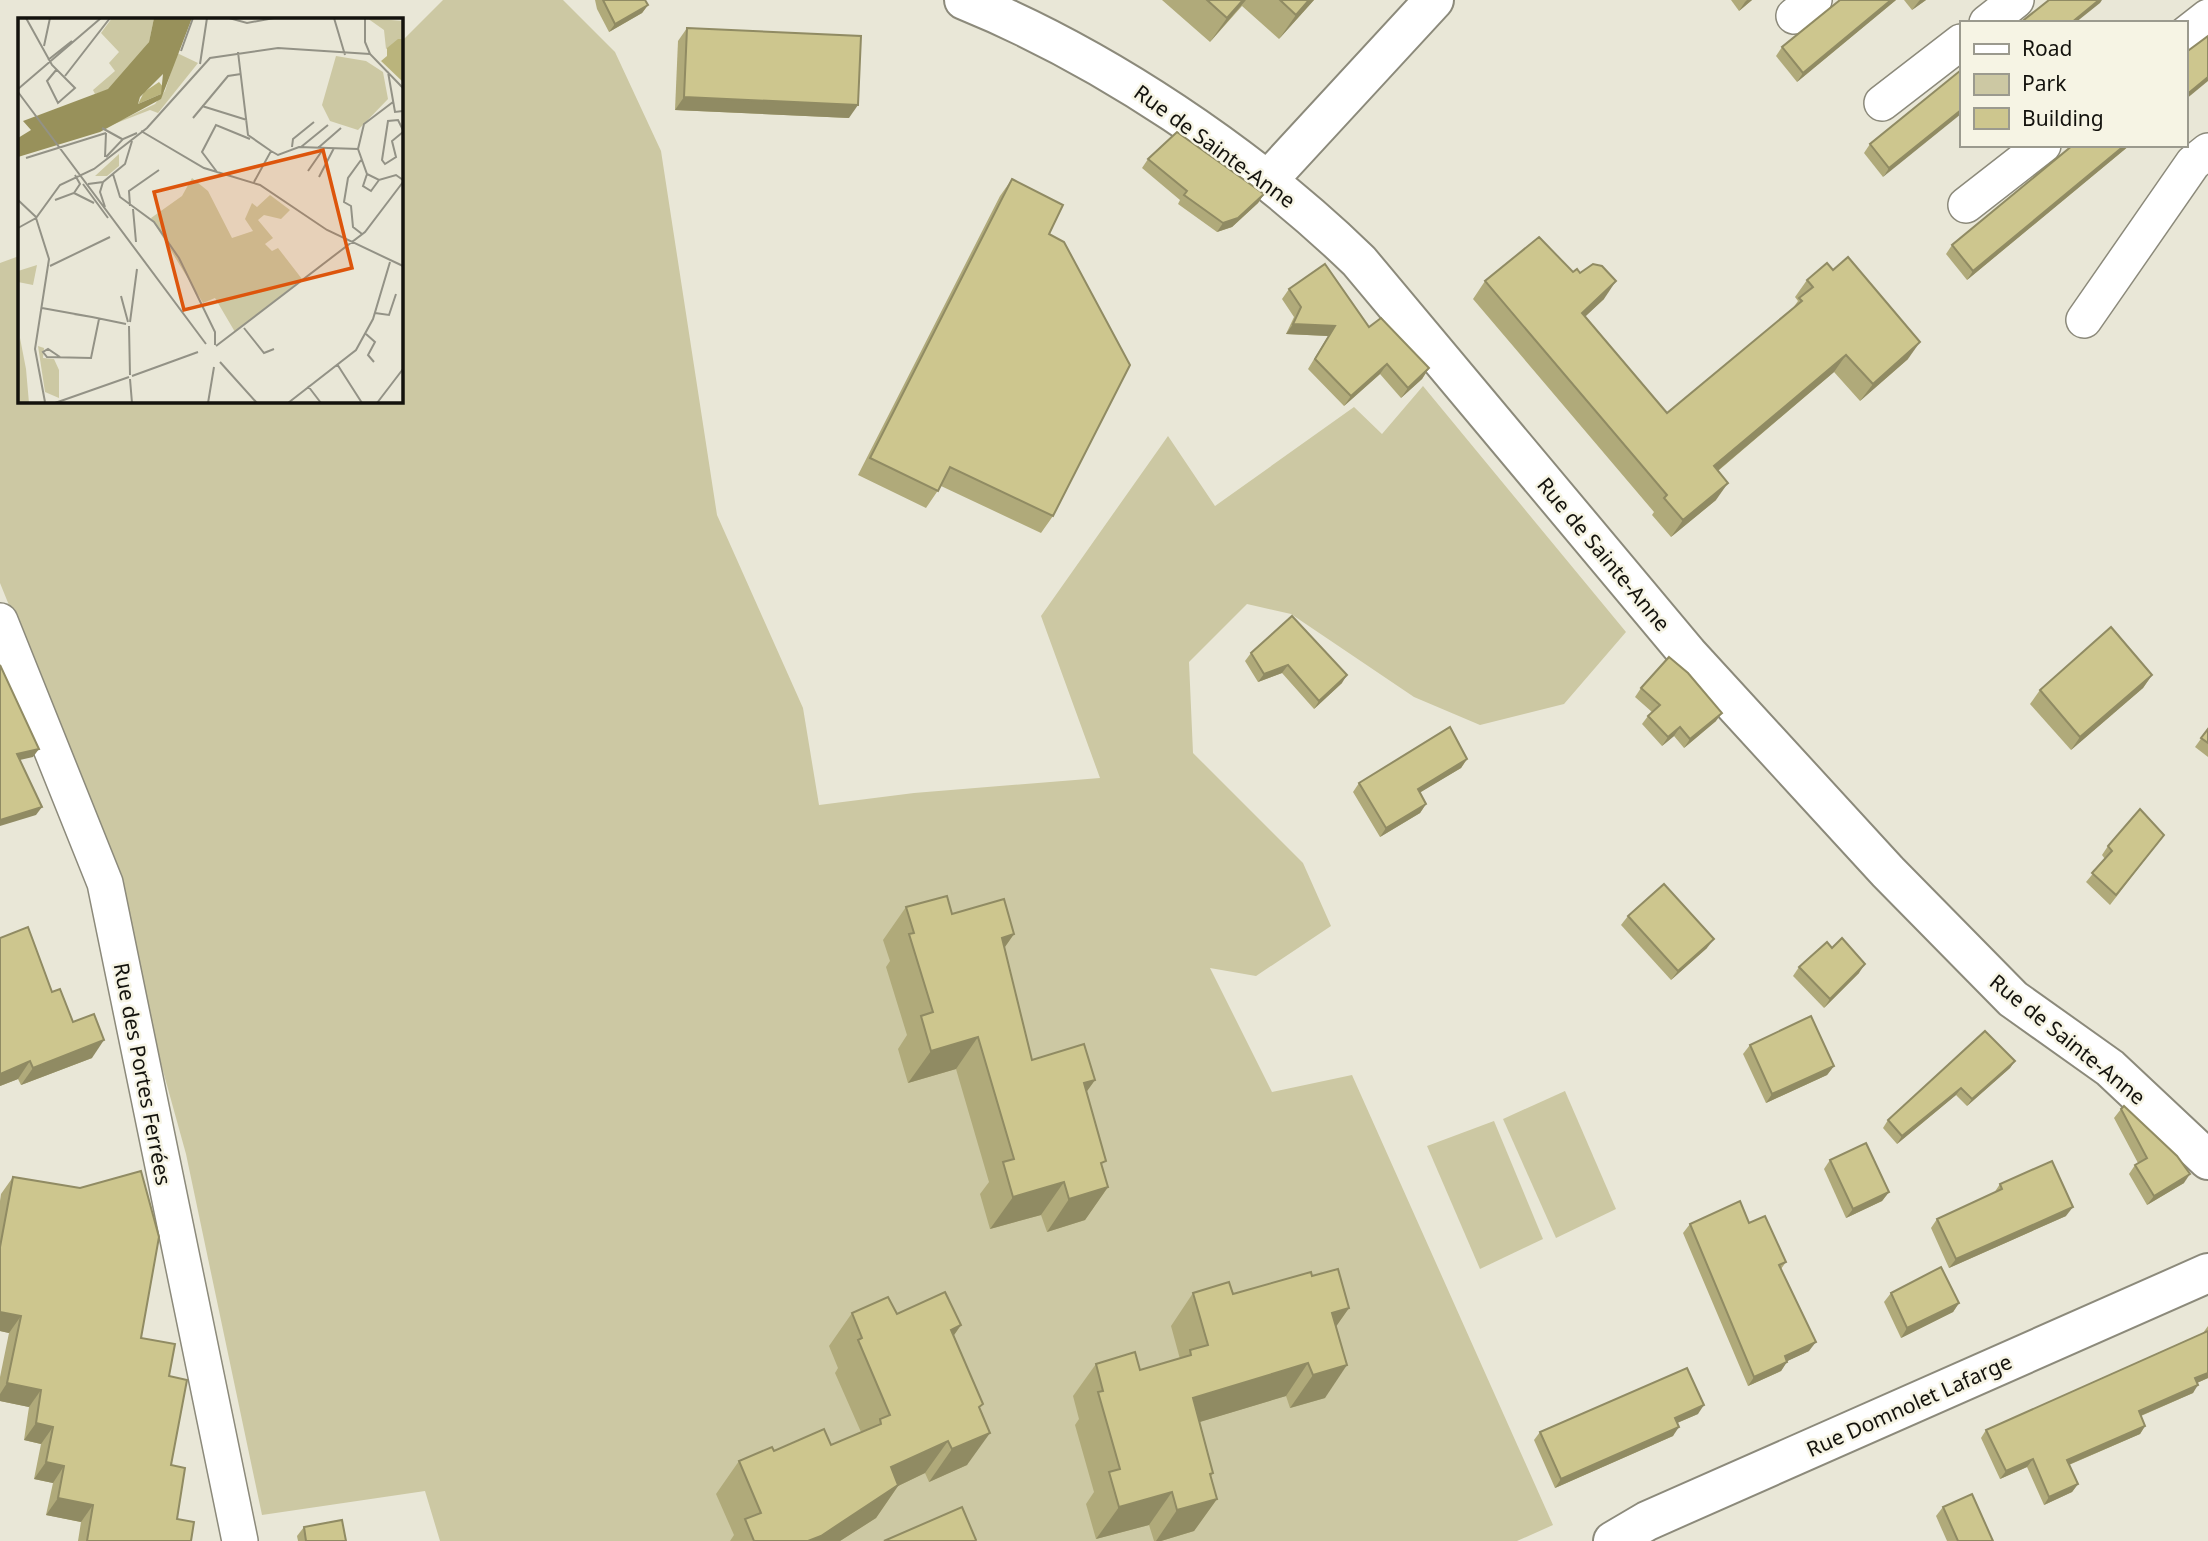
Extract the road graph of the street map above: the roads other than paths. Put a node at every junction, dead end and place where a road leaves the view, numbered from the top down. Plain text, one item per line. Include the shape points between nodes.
1 (964, 0) edge
2 (1434, 0) edge
3 (2016, 0) edge
4 (2208, 17) edge
5 (1990, 21) edge
6 (2187, 33) edge
7 (1960, 43) edge
8 (1882, 103) dead end
9 (2040, 147) edge
10 (2208, 151) edge
11 (1268, 180) junction
12 (1966, 205) dead end
13 (2084, 320) dead end
14 (0, 621) edge
15 (2208, 1160) edge
16 (2208, 1273) edge
17 (240, 1541) edge
18 (1613, 1541) edge

1 - 11 street, Rue de Sainte-Anne via 1135,88
2 - 11 street
3 - 5 street
4 - 6 street
7 - 8 street
9 - 12 street
10 - 13 street via 2193,163
11 - 15 street, Rue de Sainte-Anne via 1359,261 1688,654 1888,872 2013,999 2109,1068
14 - 17 street, Rue des Portes Ferrées via 105,883
16 - 18 street, Rue Domnolet Lafarge via 1647,1521

